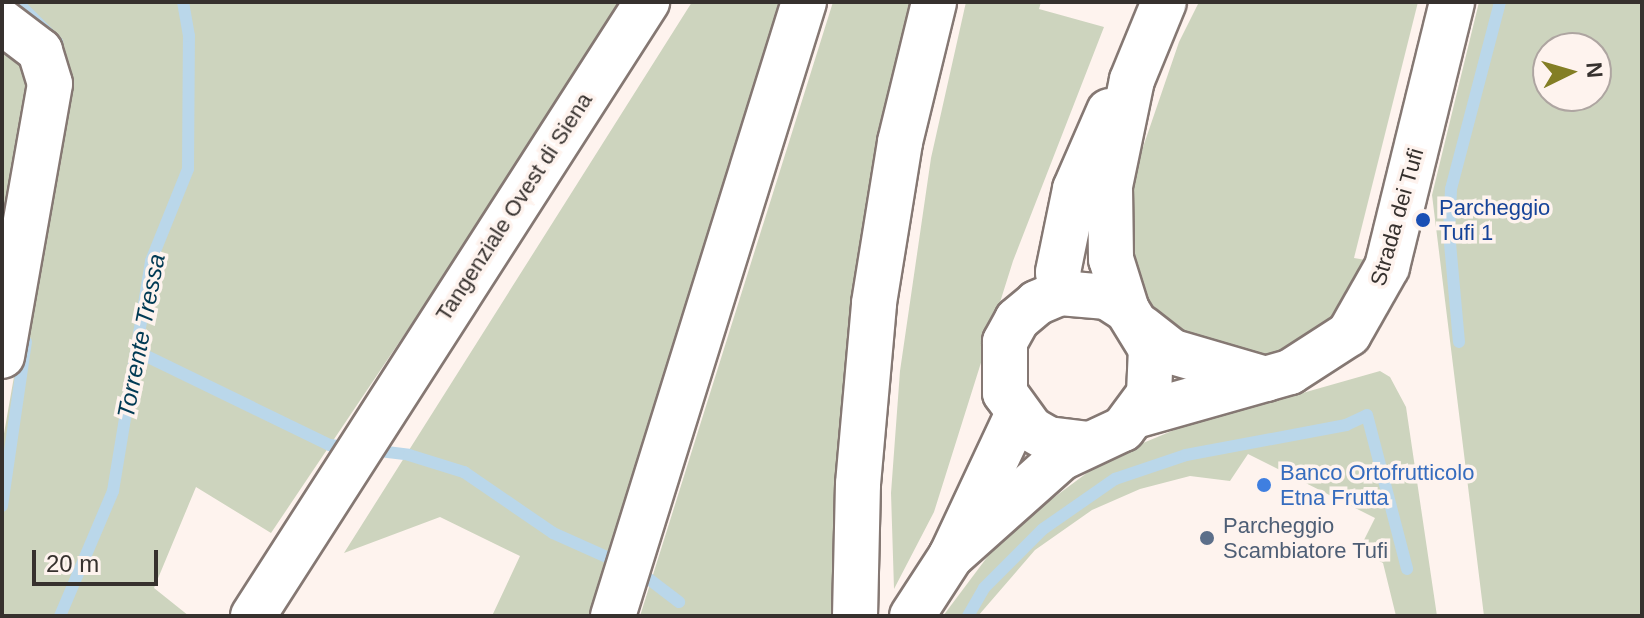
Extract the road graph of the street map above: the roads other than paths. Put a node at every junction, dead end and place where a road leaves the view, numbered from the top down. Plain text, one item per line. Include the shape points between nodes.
1 (647, 2) edge
2 (804, 2) edge
3 (934, 2) edge
4 (1164, 2) edge
5 (1452, 2) edge
6 (2, 22) edge
7 (1132, 80) junction
8 (1060, 293) junction
9 (1135, 319) junction
10 (2, 356) edge
11 (1269, 380) junction
12 (381, 412) junction
13 (1017, 415) junction
14 (1138, 415) junction
15 (1087, 444) junction
16 (951, 556) junction
17 (230, 616) edge
18 (253, 616) edge
19 (613, 616) edge
20 (855, 616) edge
21 (912, 616) edge

1 - 12 main road, Tangenziale Ovest di Siena
2 - 19 main road
3 - 20 main road via 900,142 874,303 858,484
4 - 7 main road
5 - 11 main road, Strada dei Tufi via 1395,241 1377,293 1334,347
6 - 10 main road via 40,51 50,84
7 - 8 main road via 1097,128 1086,155 1066,229
7 - 9 main road via 1107,220 1111,259
8 - 9 main road via 1084,292
8 - 13 main road via 1017,320 1005,342 1005,393
9 - 11 main road via 1194,360
9 - 14 main road via 1153,372
11 - 14 main road, Strada dei Tufi
12 - 17 main road via 339,458
12 - 18 main road via 337,490
13 - 15 main road via 1048,439
13 - 16 main road
14 - 15 main road via 1123,429
15 - 16 main road via 1061,458
16 - 21 main road

